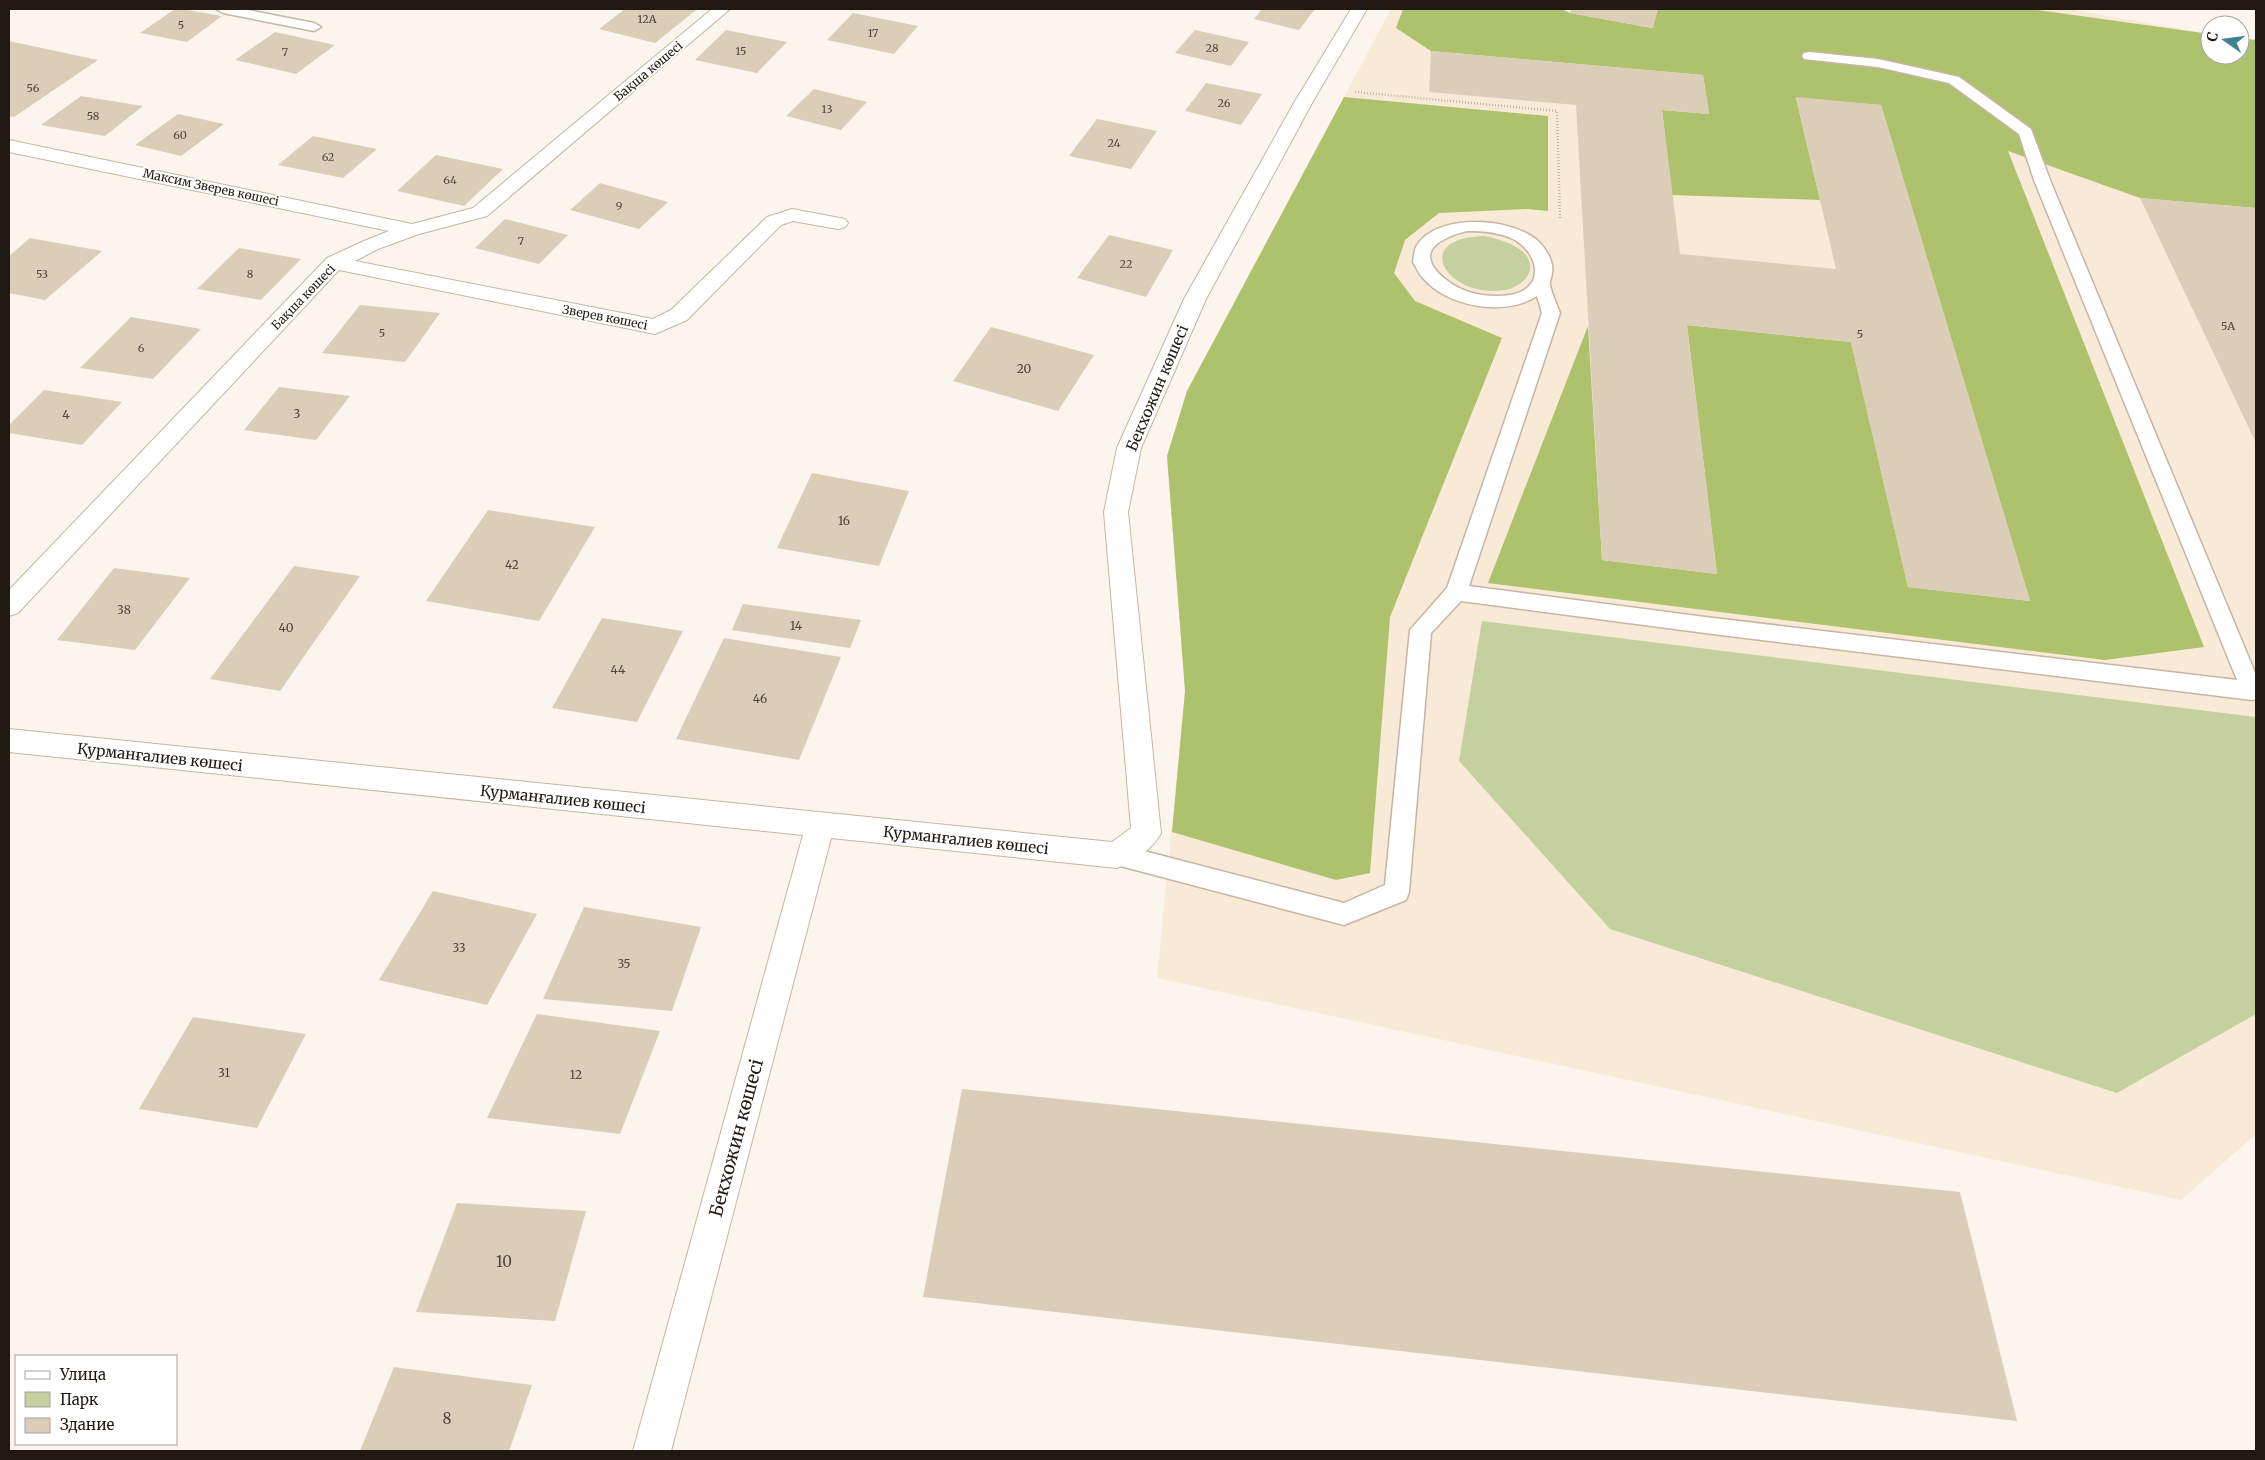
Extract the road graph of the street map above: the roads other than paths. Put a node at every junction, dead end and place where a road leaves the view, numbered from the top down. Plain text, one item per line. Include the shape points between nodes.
1 (223, 9) edge
2 (721, 9) edge
3 (1359, 9) edge
4 (314, 26) dead end
5 (1809, 56) dead end
6 (9, 146) edge
7 (838, 223) dead end
8 (412, 230) junction
9 (334, 263) junction
10 (1541, 284) junction
11 (1456, 592) junction
12 (9, 606) edge
13 (2254, 693) edge
14 (9, 740) edge
15 (820, 826) junction
16 (1117, 855) junction
17 (652, 1451) edge

1 - 4 lane
2 - 8 street, Бақша көшесі via 480,212
3 - 16 street, Бекхожин көшесі via 1195,299 1129,448 1116,512 1146,833
5 - 13 lane via 1878,63 1954,80 2026,132 2042,180
6 - 8 street, Максим Зверев көшесі
7 - 9 street, Зверев көшесі via 792,216 774,221 679,315 655,327
8 - 9 street, Бақша көшесі
9 - 12 street, Бақша көшесі
10 - 10 lane via 1545,272 1543,259 1522,238 1504,230 1465,226 1433,237 1424,247 1422,260 1426,272 1453,294 1472,300 1514,300 1530,294
10 - 11 lane via 1551,313
11 - 13 lane
11 - 16 lane via 1421,630 1397,892 1344,914
14 - 15 street, Қурманғалиев көшесі
15 - 16 street, Қурманғалиев көшесі
15 - 17 street, Бекхожин көшесі

